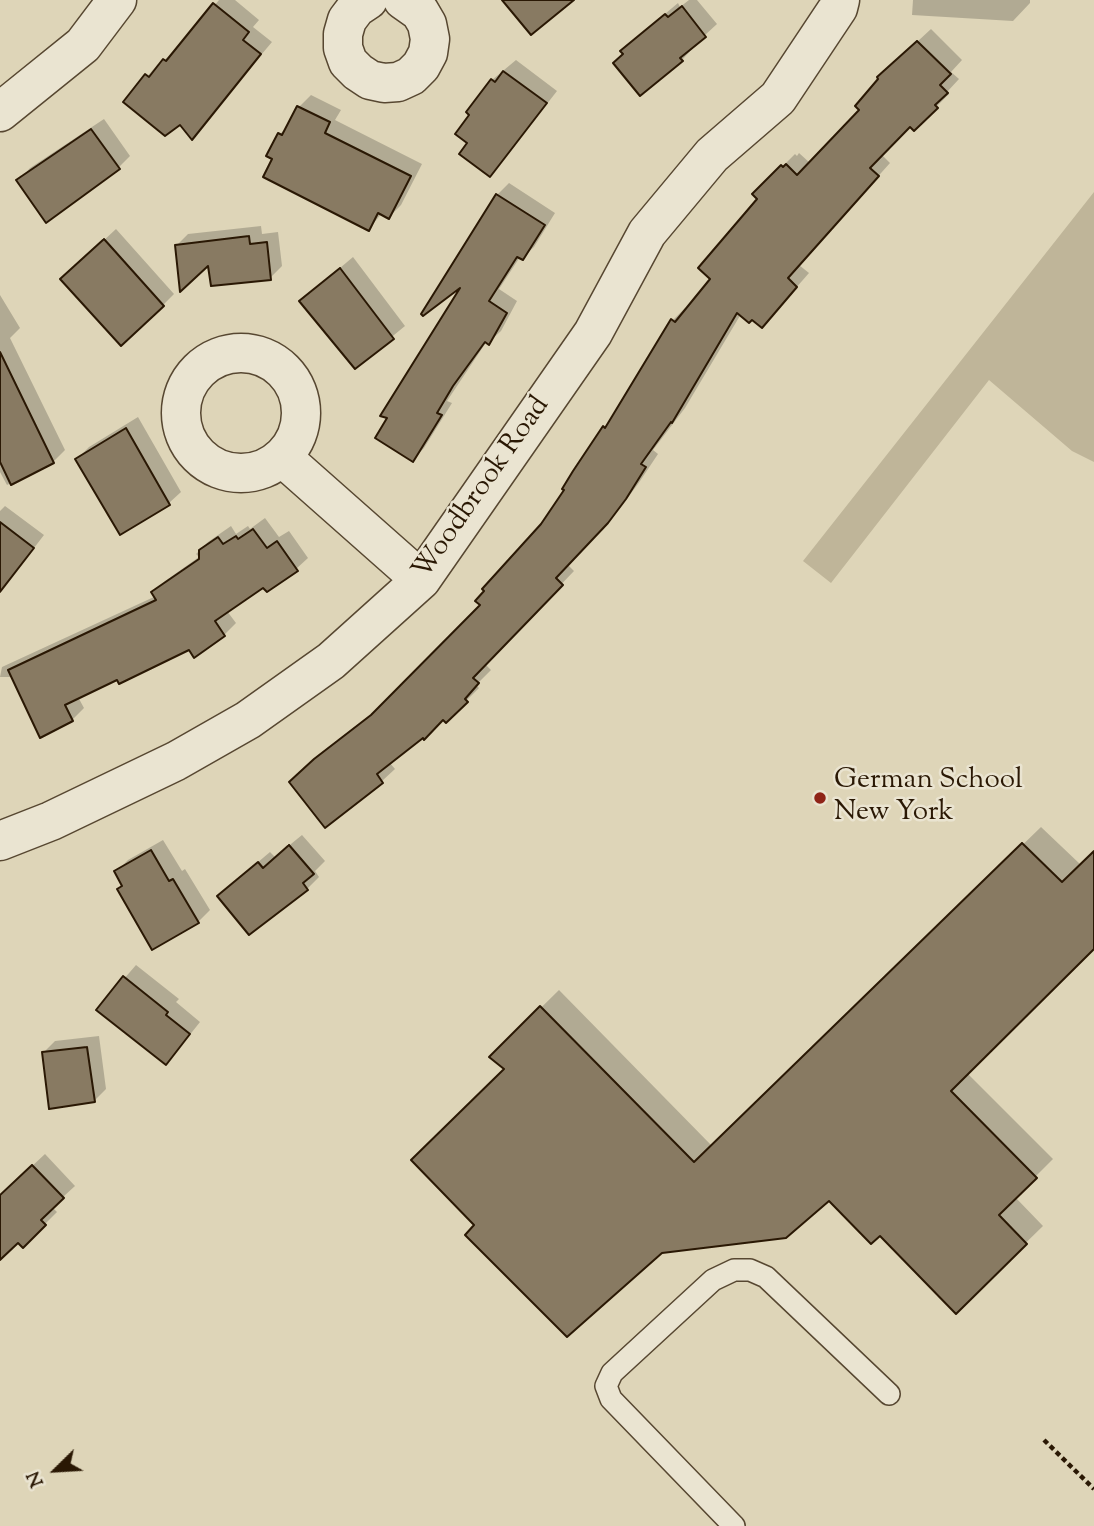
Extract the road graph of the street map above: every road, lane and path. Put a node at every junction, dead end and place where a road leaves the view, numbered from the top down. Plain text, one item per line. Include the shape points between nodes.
1 (117, 0) edge
2 (403, 0) edge
3 (840, 0) edge
4 (354, 3) edge
5 (0, 112) edge
6 (282, 457) dead end
7 (421, 580) junction
8 (0, 841) edge
9 (889, 1394) dead end
10 (1044, 1440) dead end
11 (1094, 1489) edge
12 (734, 1526) edge

1 - 5 street via 83,45
2 - 4 street via 420,12 427,24 428,53 411,76 384,83 369,80 348,62 343,34
3 - 7 street, Woodbrook Road via 778,98 712,155 647,233 593,332
6 - 7 street
7 - 8 street, Woodbrook Road via 331,661 248,720 164,767
9 - 12 lane via 766,1277 734,1270 713,1280 612,1373 606,1386 611,1399
10 - 11 path

